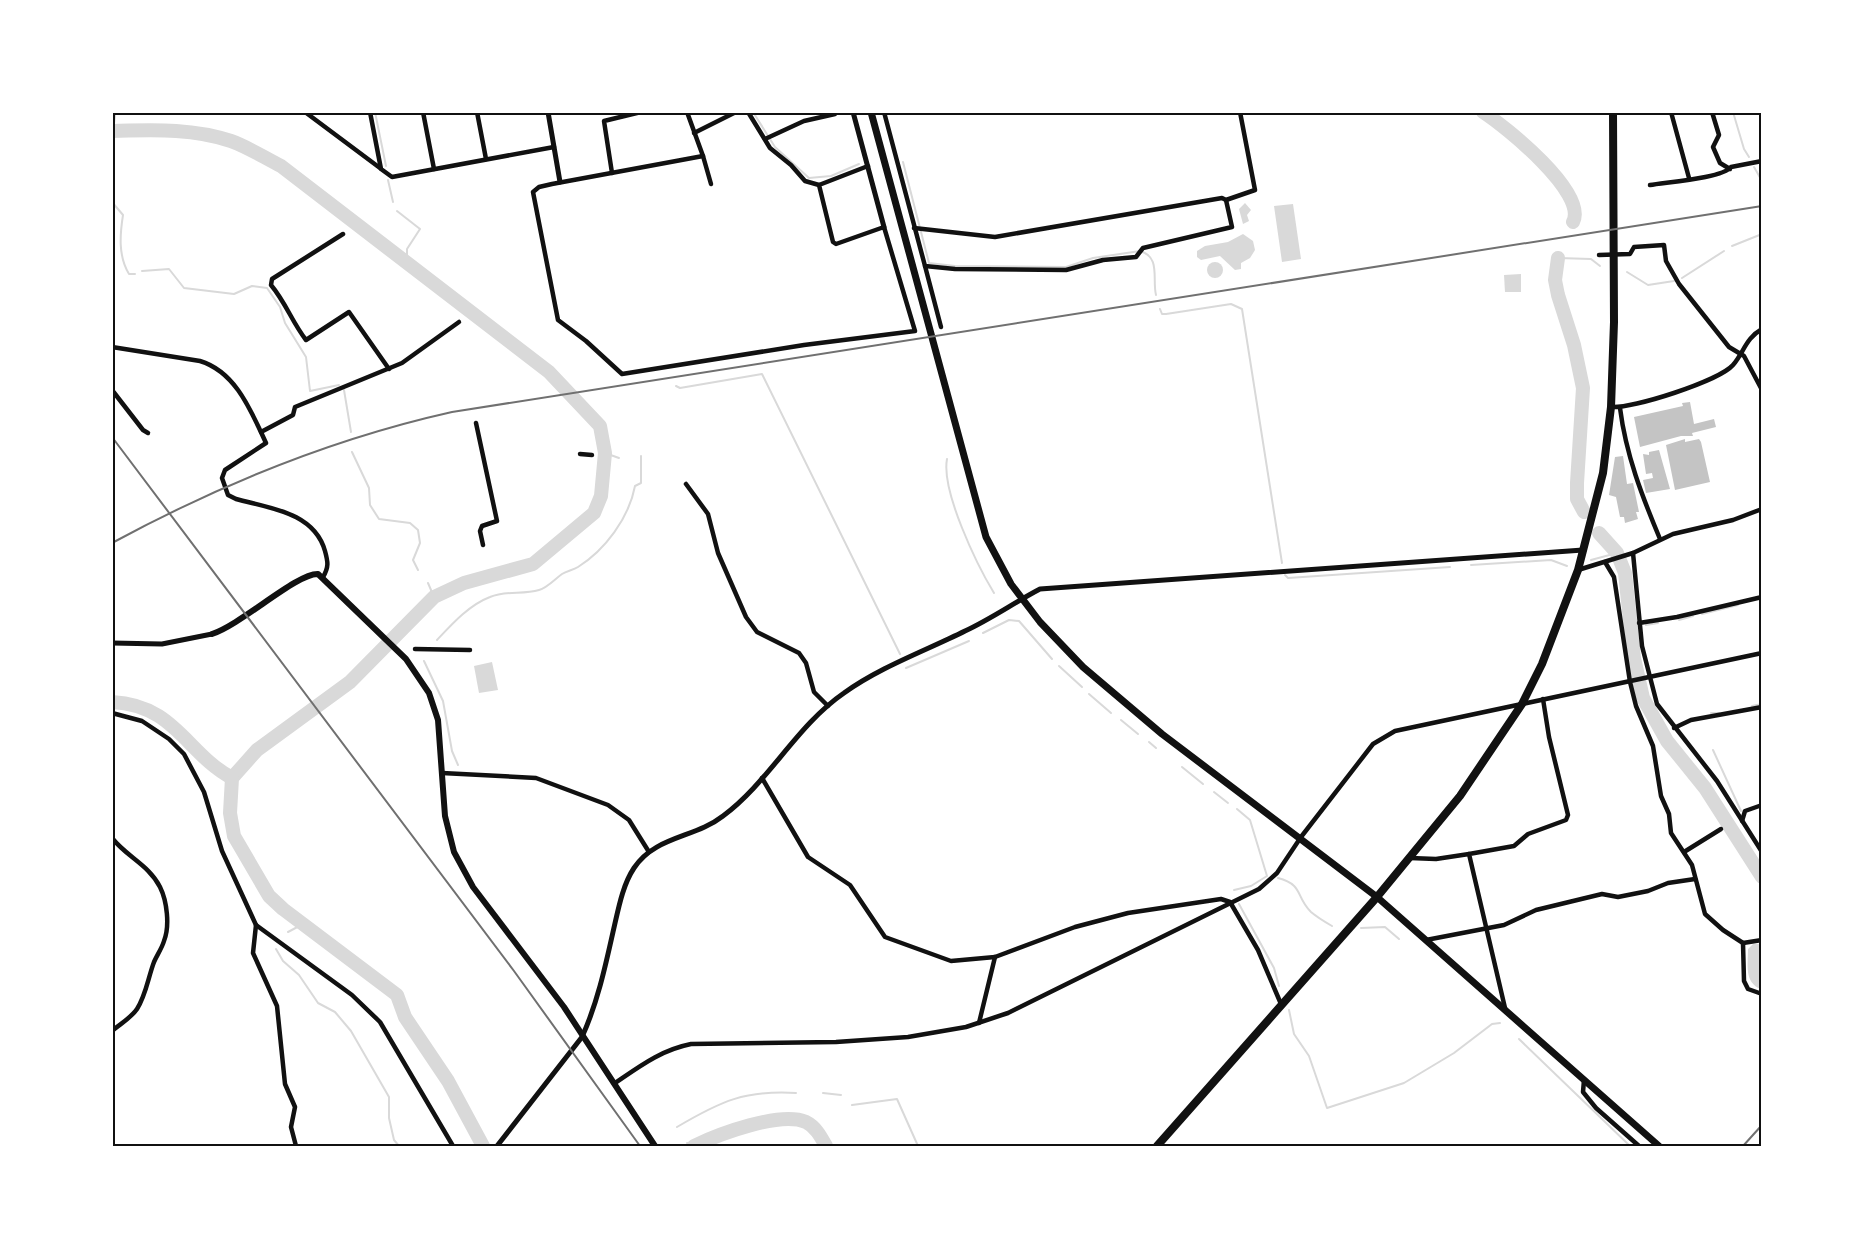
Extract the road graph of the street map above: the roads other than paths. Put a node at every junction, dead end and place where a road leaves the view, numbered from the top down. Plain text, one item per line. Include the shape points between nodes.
1 (113, 112) edge
2 (305, 112) edge
3 (370, 112) edge
4 (423, 112) edge
5 (477, 112) edge
6 (548, 112) edge
7 (641, 112) edge
8 (687, 112) edge
9 (736, 112) edge
10 (748, 112) edge
11 (854, 112) edge
12 (871, 112) edge
13 (884, 112) edge
14 (1240, 112) edge
15 (1613, 112) edge
16 (1671, 112) edge
17 (1712, 112) edge
18 (837, 113) edge
19 (694, 133) junction
20 (768, 138) junction
21 (554, 147) junction
22 (113, 150) edge
23 (703, 156) junction
24 (112, 159) edge
25 (486, 159) junction
26 (1761, 161) edge
27 (868, 166) junction
28 (381, 169) junction
29 (434, 169) junction
30 (1730, 169) junction
31 (612, 173) junction
32 (1689, 178) junction
33 (561, 182) junction
34 (711, 184) dead end
35 (819, 185) junction
36 (1650, 185) dead end
37 (1226, 200) junction
38 (884, 227) junction
39 (914, 228) junction
40 (343, 234) dead end
41 (1599, 255) dead end
42 (925, 266) junction
43 (459, 322) dead end
44 (941, 327) dead end
45 (1761, 329) edge
46 (112, 347) edge
47 (1741, 352) junction
48 (388, 369) junction
49 (112, 390) edge
50 (1761, 390) edge
51 (1616, 408) junction
52 (476, 423) dead end
53 (261, 432) junction
54 (148, 433) dead end
55 (580, 454) dead end
56 (592, 455) dead end
57 (686, 484) dead end
58 (1761, 509) edge
59 (1660, 539) junction
60 (483, 545) dead end
61 (1583, 550) junction
62 (1631, 554) junction
63 (1605, 561) junction
64 (1578, 570) junction
65 (323, 577) junction
66 (1761, 597) edge
67 (1022, 598) junction
68 (1639, 623) junction
69 (212, 634) joint
70 (112, 643) edge
71 (415, 649) dead end
72 (470, 650) dead end
73 (1761, 653) edge
74 (1648, 678) junction
75 (1631, 682) junction
76 (1543, 699) junction
77 (1522, 704) junction
78 (828, 706) junction
79 (1761, 707) edge
80 (112, 713) edge
81 (1674, 728) junction
82 (442, 772) junction
83 (762, 778) junction
84 (1761, 805) edge
85 (1742, 821) junction
86 (1721, 829) dead end
87 (1301, 837) junction
88 (112, 838) edge
89 (649, 852) junction
90 (1684, 852) junction
91 (1761, 852) edge
92 (1469, 854) junction
93 (1410, 858) junction
94 (1695, 879) junction
95 (1377, 897) junction
96 (1230, 902) junction
97 (256, 925) junction
98 (1485, 928) junction
99 (1426, 940) junction
100 (1761, 940) edge
101 (1743, 943) junction
102 (995, 957) junction
103 (1761, 994) edge
104 (1281, 1004) junction
105 (1505, 1008) junction
106 (979, 1023) junction
107 (112, 1031) edge
108 (582, 1037) junction
109 (1584, 1080) junction
110 (615, 1083) junction
111 (296, 1146) edge
112 (453, 1146) edge
113 (497, 1146) edge
114 (656, 1146) edge
115 (1157, 1146) edge
116 (1638, 1146) edge
117 (1659, 1146) edge

1 - 22 street
2 - 28 street
3 - 28 street
4 - 29 street
5 - 25 street
6 - 21 street
7 - 31 street via 604,121
8 - 19 street
9 - 19 street
10 - 20 street
11 - 27 street
12 - 67 main road via 974,499 986,537
13 - 39 street
14 - 37 street via 1255,190
15 - 51 highway
16 - 32 street
17 - 30 street via 1719,135 1713,147 1720,163
18 - 20 street via 804,121
19 - 23 street
20 - 35 street via 770,148 805,181
21 - 25 street
21 - 33 street
22 - 24 street
23 - 31 street
23 - 34 street
25 - 29 street
26 - 30 street
27 - 35 street
27 - 38 street
28 - 29 street via 392,177
30 - 32 street via 1708,178
31 - 33 street
32 - 36 street
33 - 38 street via 533,192 558,320 621,374 915,331
35 - 38 street via 836,244
37 - 39 street via 995,237
37 - 42 street via 1232,227 1143,248 1136,257 1103,260 1066,270
39 - 42 street
40 - 48 street via 272,279 271,285 306,340 349,312
41 - 47 street via 1630,254 1634,247 1664,244 1666,261 1678,284 1729,347
42 - 44 street
43 - 48 street
45 - 47 street via 1749,338
46 - 53 street via 211,365 231,378
47 - 50 street
47 - 51 street via 1732,366 1716,378
48 - 53 street via 295,407 293,415
49 - 54 street
51 - 59 street via 1632,469
51 - 61 highway
52 - 60 street via 497,521 482,526
53 - 65 street via 266,445 225,470 224,486 236,500 292,514 312,526 323,542 328,561
55 - 56 street
57 - 78 street via 708,514 718,553 746,617 757,632 799,653 814,692
58 - 59 street
59 - 62 street
61 - 64 highway
61 - 67 street via 1057,586
62 - 63 street
62 - 68 street
63 - 64 street
63 - 75 street via 1614,577
64 - 77 highway via 1542,664
65 - 69 main road via 303,576 236,625
65 - 82 main road via 406,659 434,704
66 - 68 street
67 - 78 street via 844,692
67 - 87 main road via 1040,622 1092,674 1162,734
68 - 74 street
69 - 70 street via 162,644
71 - 72 street
73 - 74 street
74 - 75 street
74 - 81 street via 1657,704
75 - 76 street
75 - 90 street via 1636,706 1653,746 1671,833
76 - 77 street
76 - 92 street via 1566,820 1528,834 1514,846
77 - 87 street via 1438,720 1382,737
77 - 93 highway via 1460,796
78 - 83 street
79 - 81 street via 1691,720
80 - 97 street via 154,728 195,769 222,851
81 - 85 street via 1717,781
82 - 89 street via 536,778 608,805 629,820
82 - 108 main road via 450,841 473,887 564,1007
83 - 89 street via 723,817
83 - 102 street via 808,857 850,885 885,937 951,961
84 - 85 street via 1745,811
85 - 91 street
86 - 90 street
87 - 95 main road
87 - 96 street via 1270,881
88 - 107 street via 126,854 146,866 161,889 167,913 166,938 141,1001 135,1012
89 - 108 street via 634,868 621,897 592,1016
90 - 94 street
92 - 93 street
92 - 98 street
93 - 95 highway
94 - 98 street via 1618,897 1602,894 1567,902
94 - 101 street via 1705,914
95 - 99 main road
95 - 104 highway
96 - 102 street via 1212,900 1128,913 1075,927
96 - 104 street via 1258,950
96 - 106 street via 1008,1013
97 - 111 street via 253,953 277,1006 285,1084 295,1107 291,1127
97 - 112 street via 352,996 380,1022
98 - 99 street
98 - 105 street
99 - 105 main road
100 - 101 street
101 - 103 street via 1744,981 1748,989
102 - 106 street
104 - 115 highway
105 - 109 main road
106 - 110 street via 951,1031 878,1040 692,1044 669,1049
108 - 110 main road
108 - 113 street
109 - 116 street via 1583,1092 1596,1108
109 - 117 main road
110 - 114 main road

